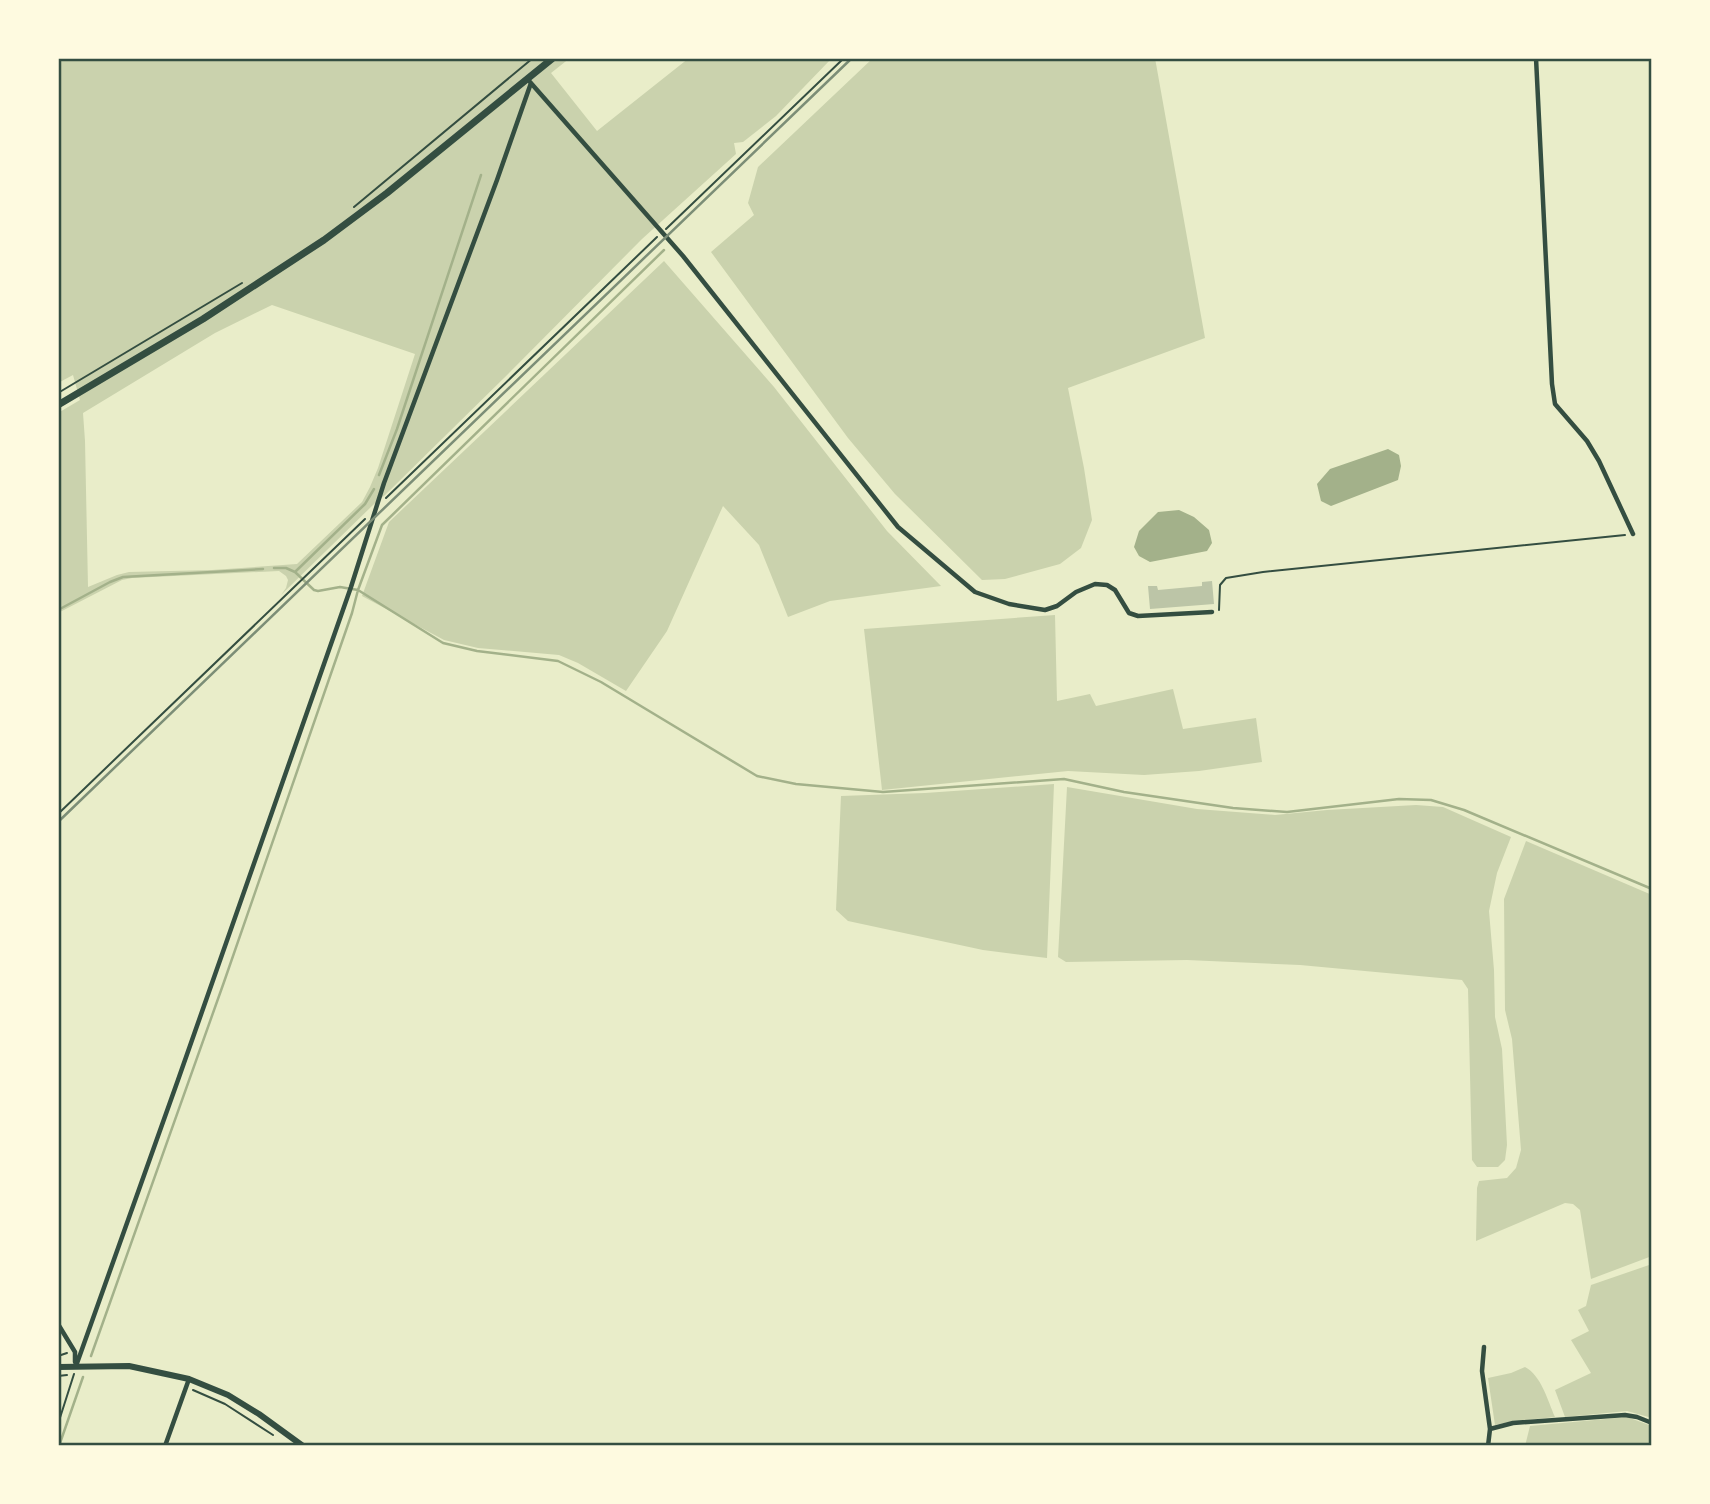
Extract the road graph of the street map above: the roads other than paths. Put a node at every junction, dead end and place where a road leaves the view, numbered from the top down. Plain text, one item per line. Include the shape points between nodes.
1 (552, 58) edge
2 (1536, 58) edge
3 (529, 81) junction
4 (58, 405) edge
5 (1633, 534) road end
6 (1212, 612) road end
7 (58, 1324) edge
8 (1484, 1347) dead end
9 (76, 1366) junction
10 (58, 1367) edge
11 (189, 1379) junction
12 (1652, 1423) edge
13 (1490, 1429) junction
14 (165, 1446) edge
15 (303, 1446) edge
16 (1488, 1446) edge

1 - 3 main road
2 - 5 street via 1555,404 1587,441
3 - 4 main road via 313,248
3 - 6 street via 663,232 898,527 975,592 1045,610 1095,584 1107,585 1129,613 1138,616
3 - 9 street
7 - 9 street via 75,1352
8 - 13 street via 1482,1371
9 - 10 main road
9 - 11 main road via 129,1366
11 - 14 street
11 - 15 main road via 239,1402
12 - 13 street via 1625,1415 1513,1423
13 - 16 street

